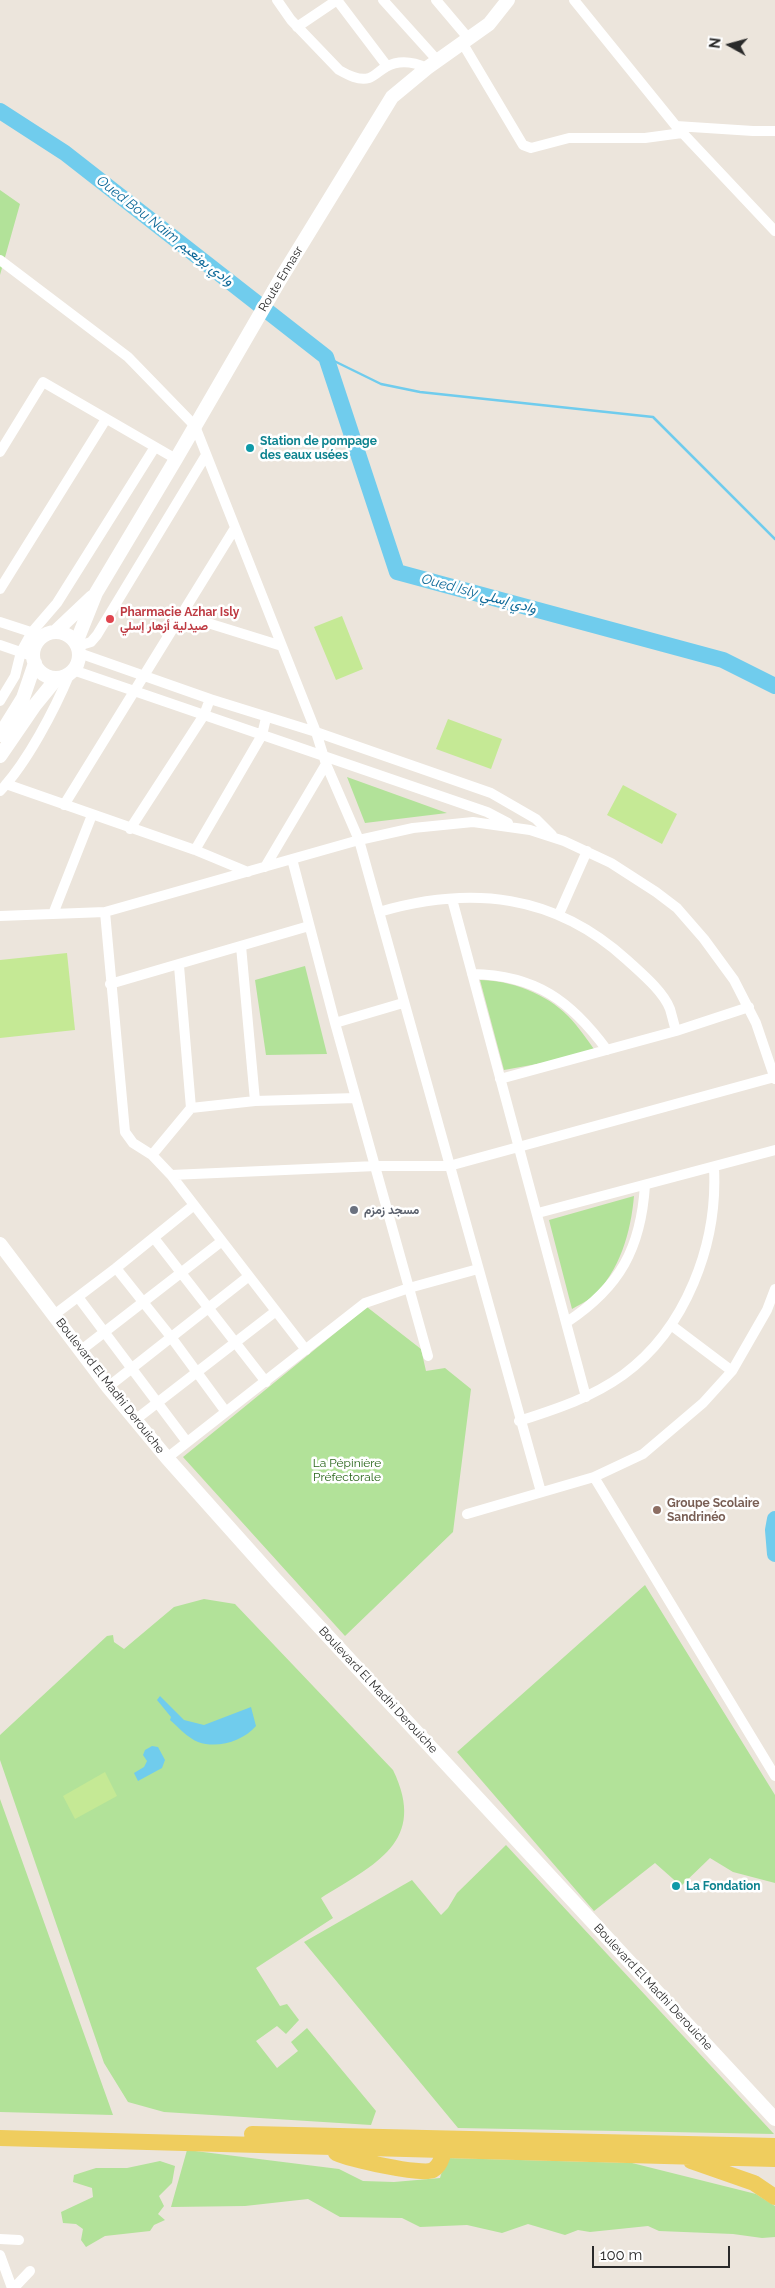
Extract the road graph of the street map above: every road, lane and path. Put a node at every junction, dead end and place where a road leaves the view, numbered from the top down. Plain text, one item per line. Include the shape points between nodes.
1 (277, 0) edge
2 (337, 0) edge
3 (383, 0) edge
4 (436, 0) edge
5 (574, 0) edge
6 (501, 3) edge
7 (297, 27) junction
8 (466, 41) junction
9 (433, 65) junction
10 (387, 66) junction
11 (679, 129) junction
12 (775, 131) edge
13 (775, 231) edge
14 (0, 260) edge
15 (106, 418) junction
16 (195, 426) junction
17 (155, 447) junction
18 (0, 452) edge
19 (206, 455) junction
20 (176, 459) junction
21 (235, 528) junction
22 (0, 589) edge
23 (96, 593) junction
24 (182, 615) junction
25 (0, 622) edge
26 (43, 633) junction
27 (0, 645) edge
28 (282, 646) junction
29 (78, 647) junction
30 (29, 657) junction
31 (67, 674) junction
32 (144, 676) junction
33 (135, 691) junction
34 (210, 699) junction
35 (0, 701) edge
36 (204, 715) junction
37 (266, 718) junction
38 (316, 732) junction
39 (0, 735) edge
40 (262, 735) junction
41 (0, 756) edge
42 (324, 760) junction
43 (3, 787) edge
44 (64, 805) junction
45 (92, 815) junction
46 (518, 828) junction
47 (130, 829) junction
48 (555, 837) junction
49 (359, 840) junction
50 (195, 850) junction
51 (587, 851) junction
52 (292, 859) junction
53 (265, 867) junction
54 (248, 872) junction
55 (452, 899) junction
56 (105, 912) junction
57 (379, 912) junction
58 (53, 914) junction
59 (559, 914) junction
60 (0, 916) edge
61 (310, 926) junction
62 (242, 946) junction
63 (180, 966) junction
64 (472, 974) junction
65 (110, 984) junction
66 (403, 1003) junction
67 (749, 1007) junction
68 (335, 1023) junction
69 (676, 1031) junction
70 (607, 1050) junction
71 (775, 1078) edge
72 (500, 1079) junction
73 (356, 1098) junction
74 (255, 1101) junction
75 (191, 1108) junction
76 (520, 1147) junction
77 (775, 1150) edge
78 (152, 1155) junction
79 (376, 1166) junction
80 (449, 1166) junction
81 (714, 1168) junction
82 (171, 1175) junction
83 (645, 1185) junction
84 (194, 1205) junction
85 (538, 1213) junction
86 (154, 1238) junction
87 (222, 1241) junction
88 (0, 1244) edge
89 (116, 1268) junction
90 (478, 1269) junction
91 (182, 1274) junction
92 (249, 1276) junction
93 (409, 1288) junction
94 (775, 1289) edge
95 (78, 1298) junction
96 (145, 1303) junction
97 (209, 1307) junction
98 (276, 1311) junction
99 (54, 1315) junction
100 (567, 1322) junction
101 (670, 1325) junction
102 (103, 1334) junction
103 (171, 1338) junction
104 (234, 1342) junction
105 (306, 1350) junction
106 (80, 1351) junction
107 (428, 1356) dead end
108 (131, 1368) junction
109 (732, 1371) junction
110 (197, 1372) junction
111 (266, 1382) junction
112 (108, 1387) junction
113 (586, 1397) junction
114 (158, 1402) junction
115 (226, 1412) junction
116 (134, 1420) junction
117 (519, 1421) junction
118 (187, 1442) junction
119 (167, 1458) junction
120 (594, 1477) junction
121 (541, 1492) junction
122 (467, 1514) dead end
123 (775, 1776) edge
124 (775, 2119) edge
125 (0, 2129) edge
126 (0, 2138) edge
127 (445, 2145) junction
128 (775, 2146) edge
129 (678, 2156) junction
130 (775, 2159) edge
131 (775, 2197) edge
132 (0, 2239) edge
133 (19, 2240) dead end
134 (0, 2255) edge
135 (30, 2271) dead end
136 (13, 2288) edge

1 - 7 street
2 - 7 street
2 - 10 street
3 - 9 street
4 - 8 street
5 - 11 street
6 - 8 street, Route Ennasr via 489,24
7 - 10 street via 347,75 369,78
8 - 9 street, Route Ennasr
8 - 11 street via 523,146 531,148 569,138 645,138
9 - 10 street via 404,62
9 - 16 street, Route Ennasr via 392,97
11 - 12 street
11 - 13 street
14 - 16 street via 128,357
15 - 17 street
15 - 18 street via 43,382
15 - 22 street
16 - 19 street
16 - 20 street, Route Ennasr
17 - 20 street
17 - 26 street via 57,603
19 - 21 street
19 - 29 street via 97,635 91,642
20 - 23 street, Route Ennasr
21 - 24 street
21 - 28 street
23 - 26 street, Route Ennasr
23 - 29 street, Route Ennasr
24 - 28 street
24 - 32 street
25 - 26 street
26 - 29 street via 67,634
26 - 30 street
27 - 30 street
28 - 38 street
29 - 31 street via 79,659
29 - 32 street
30 - 31 street via 41,672
30 - 35 street
30 - 39 street via 23,698
31 - 33 street
31 - 41 street via 35,705
31 - 43 street via 60,696 38,737
32 - 33 street
32 - 34 street
33 - 36 street
33 - 44 street
34 - 36 street
34 - 37 street
36 - 40 street
36 - 47 street
37 - 38 street
37 - 40 street
38 - 42 street
38 - 48 street via 491,793 536,819
40 - 42 street
40 - 50 street
42 - 46 street via 487,812
42 - 49 street
42 - 53 street
43 - 44 street
44 - 45 street
45 - 47 street
45 - 58 street
46 - 48 street
46 - 49 street via 462,822 413,828
47 - 50 street
48 - 51 street
49 - 52 street
49 - 57 street
50 - 54 street
51 - 59 street
51 - 67 street via 630,874 677,908 724,966
52 - 53 street
52 - 61 street
53 - 54 street
54 - 56 street
55 - 57 street
55 - 59 street via 501,899
55 - 64 street
56 - 58 street
56 - 65 street
57 - 66 street
58 - 60 street
59 - 69 street via 605,940 642,975 669,1007
61 - 62 street
61 - 68 street
62 - 63 street
62 - 74 street
63 - 65 street
63 - 75 street
64 - 70 street via 510,977 548,992 574,1011
64 - 72 street
65 - 78 street via 125,1132 133,1143
66 - 68 street
66 - 80 street
67 - 69 street
67 - 71 street
68 - 73 street
69 - 70 street
70 - 72 street
71 - 76 street
72 - 76 street
73 - 74 street
73 - 79 street
74 - 75 street
75 - 78 street
76 - 80 street
76 - 85 street
77 - 81 street
78 - 82 street
79 - 80 street
79 - 82 street
79 - 93 street
80 - 90 street
81 - 83 street
81 - 101 street via 714,1207 707,1244 690,1289
82 - 84 street
83 - 85 street
83 - 100 street via 641,1220 628,1259 602,1296
84 - 86 street
84 - 87 street
85 - 100 street
86 - 89 street
86 - 91 street
87 - 91 street
87 - 92 street
88 - 99 street, Boulevard El Madhi Derouiche
89 - 95 street
89 - 96 street
90 - 93 street
90 - 117 street
91 - 96 street
91 - 97 street
92 - 97 street
92 - 98 street
93 - 105 street via 365,1303
93 - 107 street
94 - 109 street
95 - 99 street
95 - 102 street
96 - 102 street
96 - 103 street
97 - 103 street
97 - 104 street
98 - 104 street
98 - 105 street
99 - 106 street, Boulevard El Madhi Derouiche
100 - 113 street
101 - 109 street
101 - 113 street via 636,1365
102 - 106 street
102 - 108 street
103 - 108 street
103 - 110 street
104 - 110 street
104 - 111 street
105 - 111 street
106 - 112 street, Boulevard El Madhi Derouiche
108 - 112 street
108 - 114 street
109 - 120 street via 703,1403 654,1446 635,1459
110 - 114 street
110 - 115 street
111 - 115 street
112 - 116 street, Boulevard El Madhi Derouiche
113 - 117 street
114 - 116 street
114 - 118 street
115 - 118 street
116 - 119 street, Boulevard El Madhi Derouiche
117 - 121 street
118 - 119 street
119 - 124 street, Boulevard El Madhi Derouiche
120 - 121 street
120 - 123 street
121 - 122 street
125 - 127 main road
126 - 127 main road via 326,2147
127 - 128 main road
127 - 129 main road
129 - 130 main road
129 - 131 main road via 754,2183
132 - 133 street
134 - 136 street
135 - 136 street

